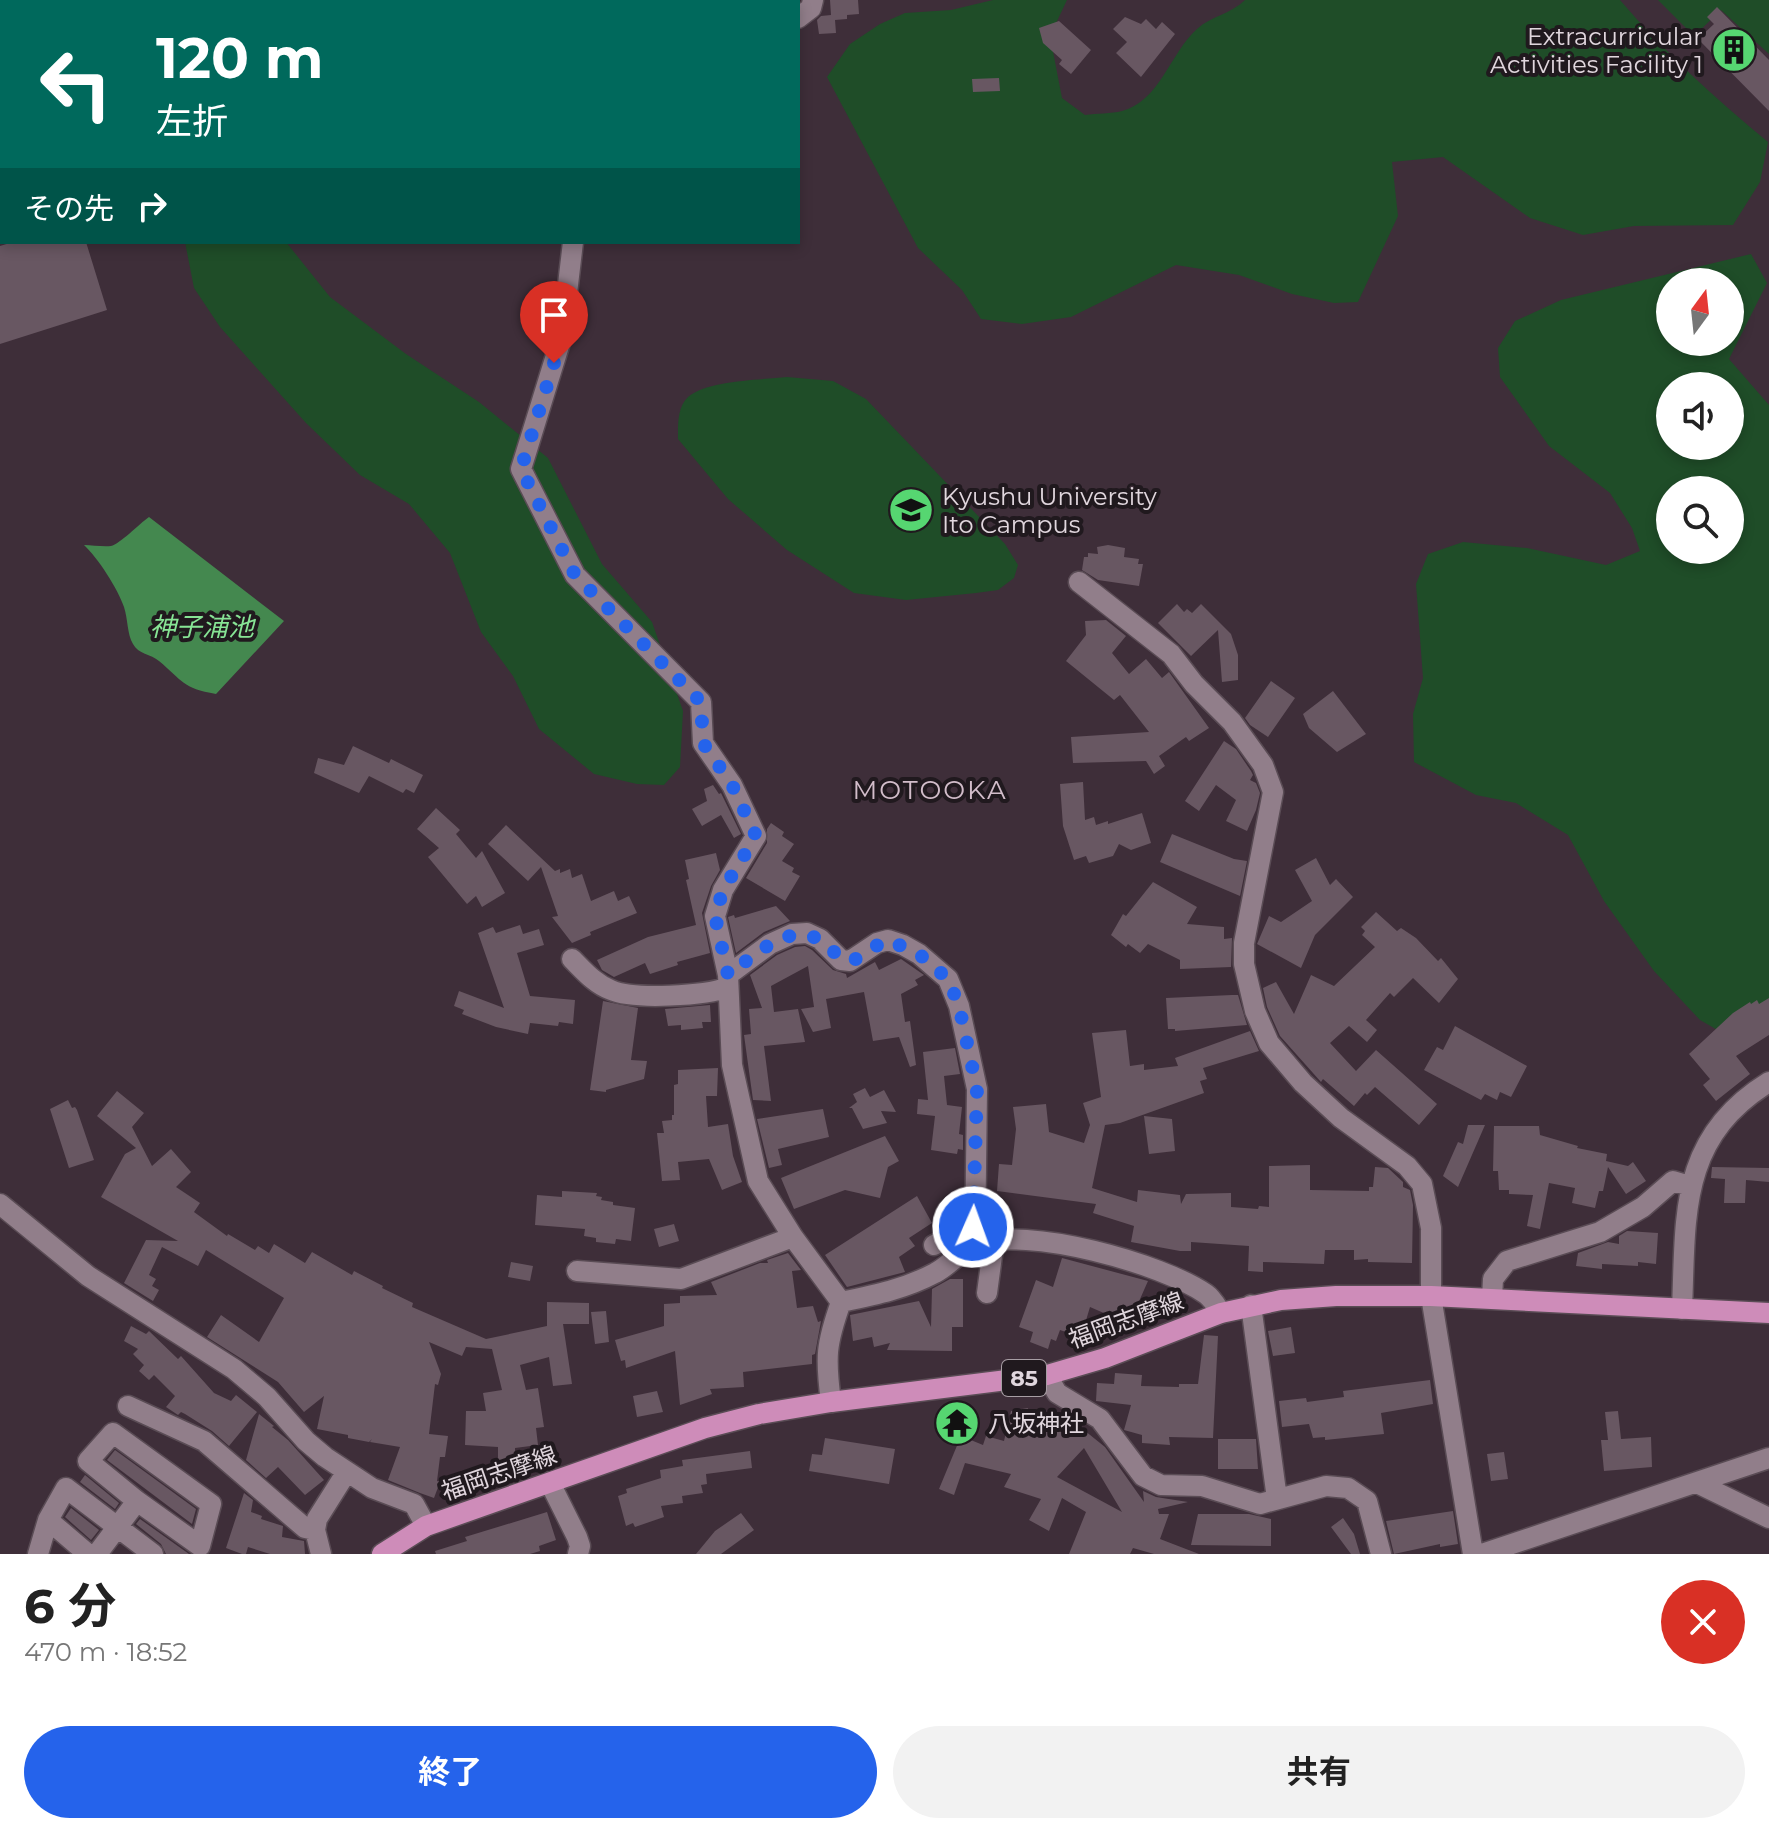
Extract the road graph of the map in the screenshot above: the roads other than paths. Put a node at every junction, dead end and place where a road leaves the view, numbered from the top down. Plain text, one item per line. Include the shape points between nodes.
1 (813, 0) edge
2 (800, 16) edge
3 (573, 244) edge
4 (1079, 582) dead end
5 (572, 959) dead end
6 (728, 981) junction
7 (1769, 1082) edge
8 (1690, 1186) junction
9 (0, 1204) edge
10 (793, 1237) junction
11 (981, 1238) junction
12 (934, 1245) dead end
13 (577, 1271) dead end
14 (987, 1293) dead end
15 (1431, 1296) junction
16 (1492, 1298) junction
17 (841, 1302) junction
18 (1251, 1305) junction
19 (1682, 1309) junction
20 (1221, 1313) junction
21 (1769, 1313) edge
22 (1047, 1375) junction
23 (831, 1402) junction
24 (128, 1406) dead end
25 (1769, 1458) edge
26 (88, 1461) junction
27 (346, 1473) junction
28 (550, 1483) junction
29 (1697, 1483) junction
30 (66, 1488) junction
31 (1277, 1499) junction
32 (137, 1501) junction
33 (1769, 1518) edge
34 (48, 1520) junction
35 (426, 1526) junction
36 (118, 1527) junction
37 (315, 1530) junction
38 (199, 1550) edge
39 (97, 1553) edge
40 (38, 1554) edge
41 (153, 1554) edge
42 (321, 1554) edge
43 (382, 1554) edge
44 (578, 1554) edge
45 (1381, 1554) edge
46 (1473, 1554) edge
47 (1482, 1554) edge

1 - 2 street
3 - 6 street via 562,336 521,469 575,575 701,702 703,743 732,785 756,836 723,890 715,916
4 - 15 street via 1171,654 1263,765 1273,792 1244,943 1255,1011 1269,1043 1303,1083 1407,1166 1422,1184 1431,1228
5 - 6 street via 592,979 622,994 714,993
6 - 10 street via 732,1065 751,1154 758,1181
6 - 11 street via 770,944 807,933 841,960 850,961 888,940 919,954 948,979 977,1089
7 - 8 street via 1733,1111 1699,1161
8 - 16 street via 1673,1181 1643,1207 1600,1232 1507,1261 1493,1279
8 - 19 street
9 - 27 street via 88,1276 234,1369
10 - 13 street via 681,1279
10 - 17 street
11 - 12 street
11 - 14 street
11 - 17 street via 937,1272 893,1292
11 - 20 street via 1045,1240 1120,1259 1208,1295
15 - 16 main road, 福岡志摩線 / 85
15 - 18 main road, 福岡志摩線 / 85 via 1336,1296
15 - 46 street
16 - 19 main road, 福岡志摩線 / 85
17 - 23 street via 828,1340
18 - 20 main road, 福岡志摩線 / 85
18 - 31 street
19 - 21 main road, 福岡志摩線 / 85
20 - 22 main road, 福岡志摩線 / 85
22 - 23 main road, 福岡志摩線 / 85
22 - 31 street via 1057,1393 1100,1419 1143,1476 1161,1485 1202,1486 1260,1504
23 - 28 main road, 福岡志摩線 / 85 via 705,1428
24 - 37 street via 204,1441 305,1528
25 - 29 street
26 - 30 street
26 - 32 street
26 - 38 street via 113,1433 211,1504
27 - 35 street via 414,1504
27 - 37 street
28 - 35 main road, 福岡志摩線 / 85
28 - 44 street via 577,1537
29 - 33 street
29 - 47 street
30 - 34 street
30 - 36 street
31 - 45 street via 1326,1486 1348,1488 1367,1501
32 - 36 street
32 - 38 street
34 - 39 street
34 - 40 street
35 - 43 main road, 福岡志摩線 / 85
36 - 39 street
36 - 41 street
37 - 42 street

